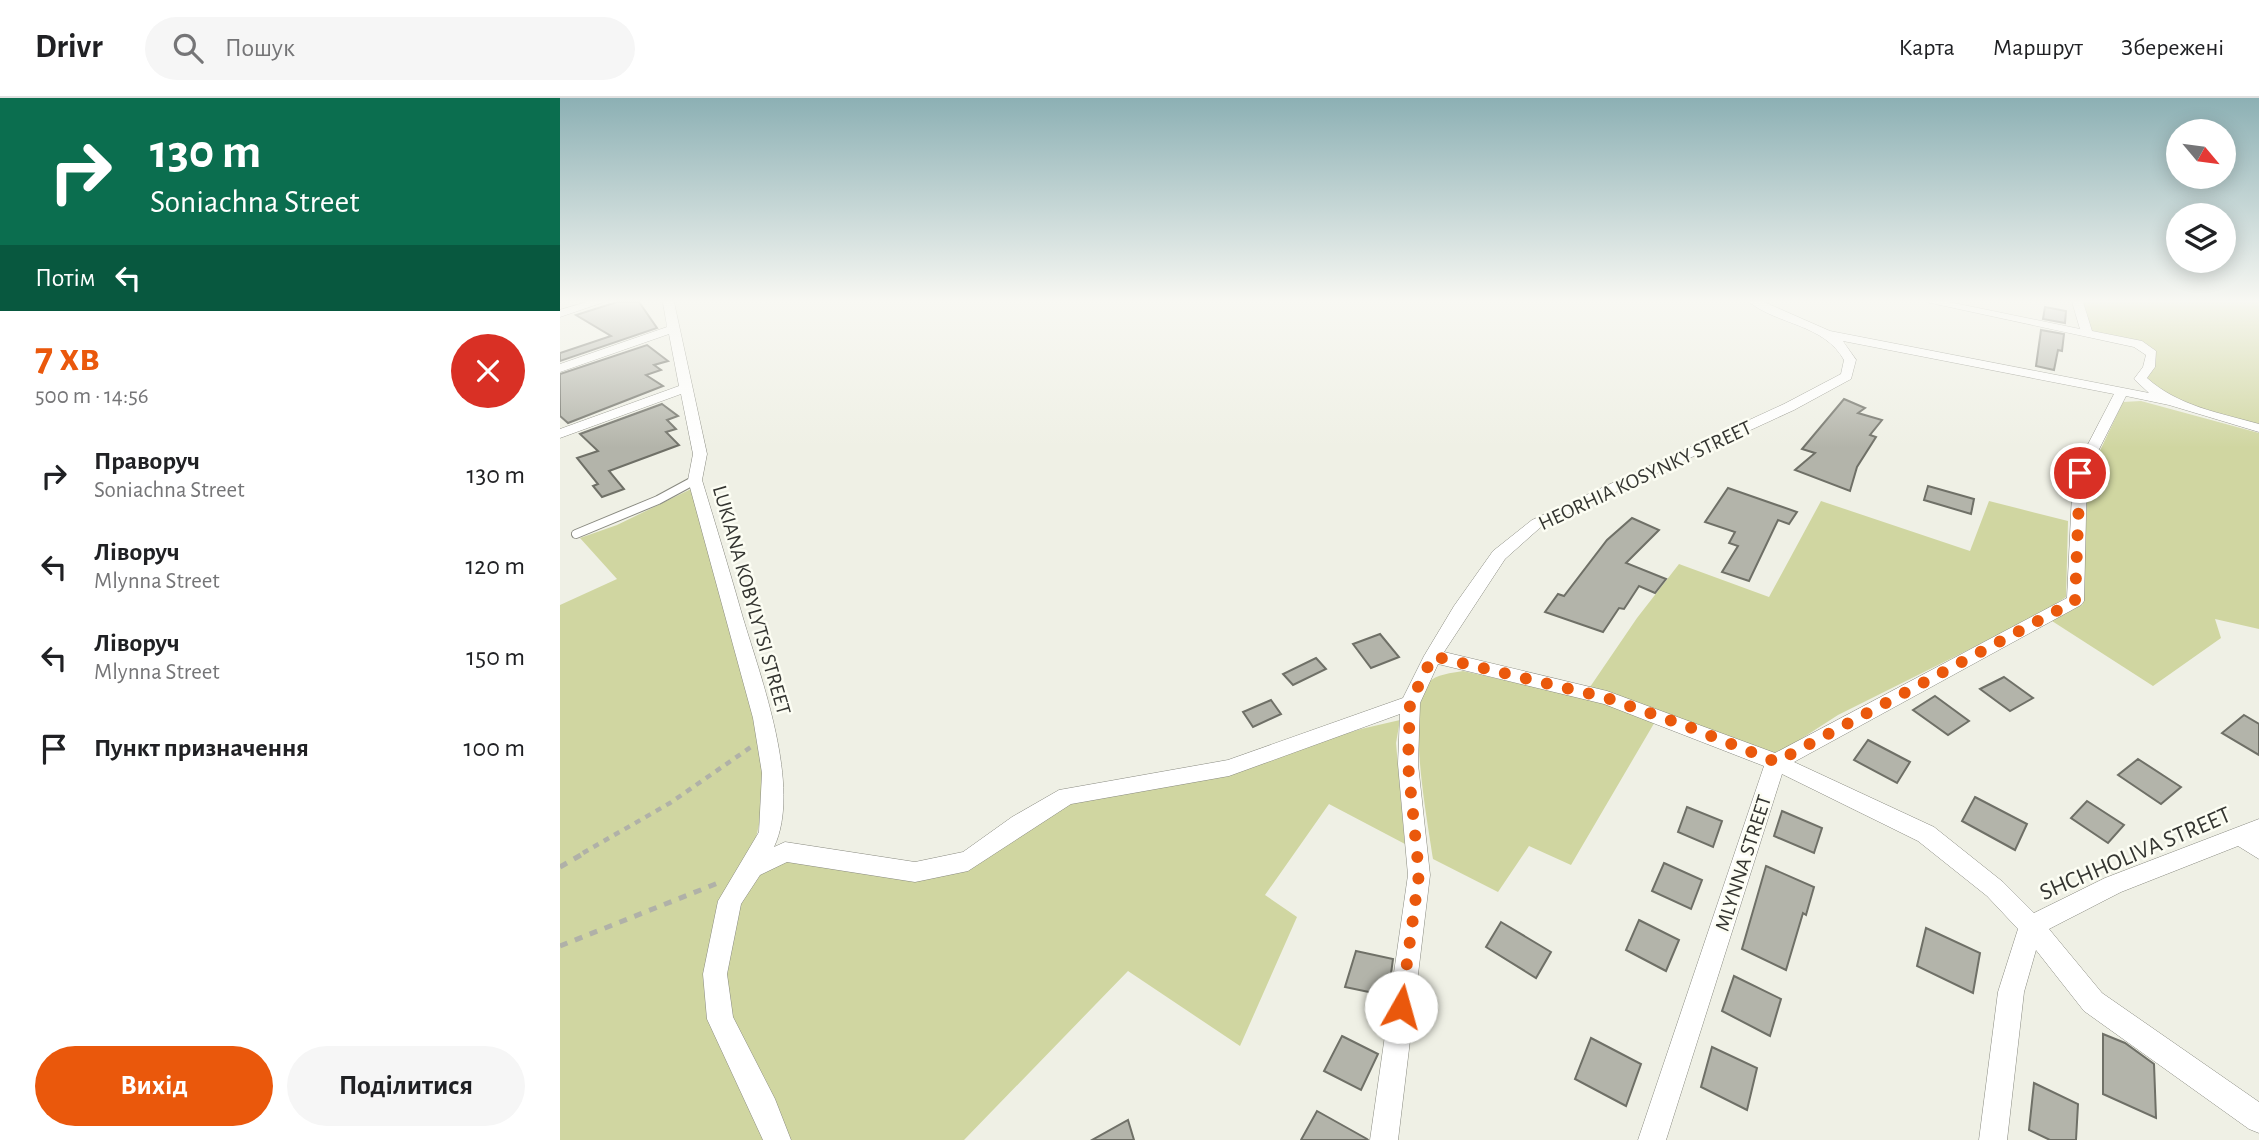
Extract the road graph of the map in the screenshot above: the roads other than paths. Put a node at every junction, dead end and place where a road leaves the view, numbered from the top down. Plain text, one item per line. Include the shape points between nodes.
1 (610, 351) edge
2 (677, 351) edge
3 (1845, 351) edge
4 (1910, 351) edge
5 (2147, 351) edge
6 (560, 368) edge
7 (687, 388) junction
8 (2120, 393) junction
9 (2169, 401) junction
10 (2259, 428) edge
11 (560, 434) edge
12 (695, 480) junction
13 (576, 534) dead end
14 (1433, 656) junction
15 (1410, 703) junction
16 (1776, 762) junction
17 (2253, 838) edge
18 (752, 868) junction
19 (2031, 926) junction
20 (2259, 1119) edge
21 (777, 1140) edge
22 (1384, 1140) edge
23 (1652, 1140) edge
24 (1993, 1140) edge

1 - 6 street
2 - 7 street, LUKIANA KOBYLYTSI STREET
3 - 14 street, HEORHIA KOSYNKY STREET via 1850,359 1847,376 1537,523 1499,555
4 - 8 street
5 - 9 street via 2152,354 2149,367 2140,379
7 - 11 street
7 - 12 street, LUKIANA KOBYLYTSI STREET via 700,454
8 - 9 street
8 - 16 street via 2080,473 2075,601
9 - 10 street
12 - 13 lane
12 - 18 street, LUKIANA KOBYLYTSI STREET via 760,706 772,773 770,832
14 - 15 street, HEORHIA KOSYNKY STREET
14 - 16 street via 1607,698
15 - 18 street via 1229,768 1066,796 968,861 915,872 785,852
15 - 22 street, HEORHIA KOSYNKY STREET via 1408,764 1419,874
16 - 19 street via 1926,834 1995,889
16 - 23 street, MLYNNA STREET
17 - 19 street, SHCHHOLIVA STREET via 2113,885
18 - 21 street, LUKIANA KOBYLYTSI STREET via 730,901 716,974 720,1019
19 - 20 street via 2093,1002
19 - 24 street via 2011,992

